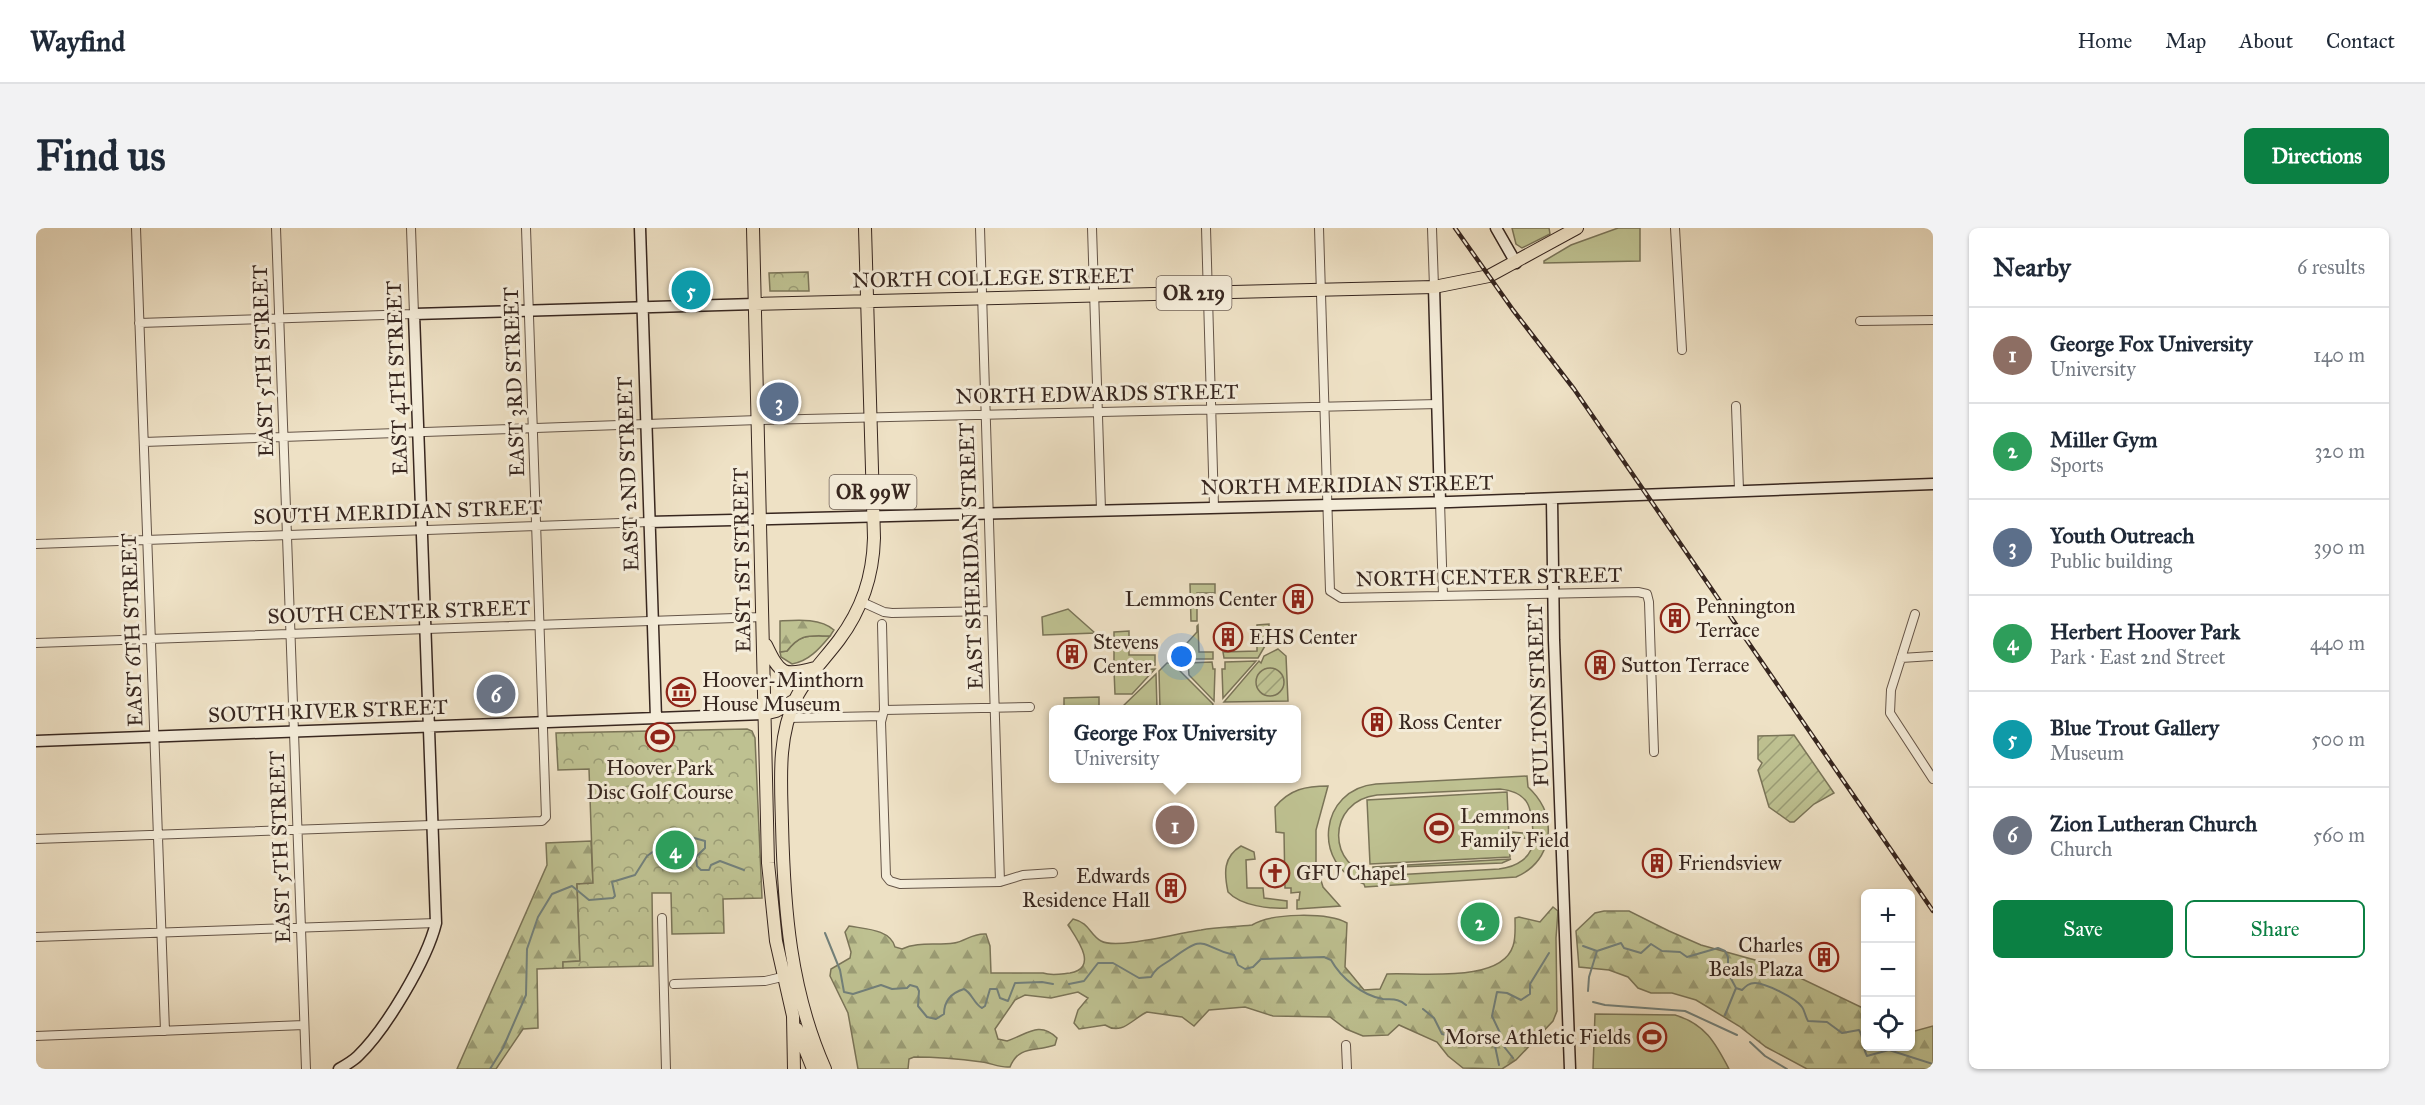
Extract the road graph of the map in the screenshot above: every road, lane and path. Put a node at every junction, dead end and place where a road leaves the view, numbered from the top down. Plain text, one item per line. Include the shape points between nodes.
1 (136, 228) edge
2 (276, 228) edge
3 (411, 228) edge
4 (526, 228) edge
5 (640, 228) edge
6 (753, 228) edge
7 (865, 228) edge
8 (980, 228) edge
9 (1092, 228) edge
10 (1206, 228) edge
11 (1319, 228) edge
12 (1432, 228) edge
13 (1496, 228) edge
14 (1577, 228) edge
15 (1675, 228) edge
16 (1555, 233) edge
17 (1516, 263) junction
18 (1434, 287) junction
19 (1321, 290) junction
20 (1208, 293) junction
21 (1094, 295) junction
22 (981, 298) junction
23 (867, 300) junction
24 (755, 304) junction
25 (642, 306) junction
26 (529, 310) junction
27 (414, 314) junction
28 (279, 318) junction
29 (1933, 320) edge
30 (1860, 321) dead end
31 (139, 322) junction
32 (1682, 350) dead end
33 (1438, 404) junction
34 (1736, 406) dead end
35 (1324, 407) junction
36 (1211, 410) junction
37 (1098, 412) junction
38 (985, 415) junction
39 (871, 417) junction
40 (758, 420) junction
41 (646, 424) junction
42 (533, 428) junction
43 (418, 432) junction
44 (284, 437) junction
45 (144, 442) junction
46 (1933, 484) edge
47 (1739, 490) junction
48 (1552, 499) junction
49 (1440, 502) junction
50 (1327, 505) junction
51 (1214, 507) junction
52 (1101, 510) junction
53 (988, 513) junction
54 (874, 515) junction
55 (761, 518) junction
56 (649, 522) junction
57 (536, 526) junction
58 (422, 530) junction
59 (287, 535) junction
60 (147, 540) junction
61 (36, 544) edge
62 (1554, 593) junction
63 (1443, 596) junction
64 (862, 602) junction
65 (991, 611) junction
66 (1915, 614) dead end
67 (763, 617) junction
68 (652, 621) junction
69 (882, 624) dead end
70 (540, 625) junction
71 (426, 629) junction
72 (290, 634) junction
73 (151, 639) junction
74 (764, 642) junction
75 (36, 643) edge
76 (1933, 656) edge
77 (1901, 658) junction
78 (815, 668) junction
79 (795, 700) junction
80 (1030, 707) dead end
81 (994, 708) junction
82 (883, 713) junction
83 (764, 714) junction
84 (656, 718) junction
85 (788, 718) junction
86 (543, 722) junction
87 (429, 727) junction
88 (294, 731) junction
89 (154, 736) junction
90 (36, 741) edge
91 (1654, 752) dead end
92 (780, 769) junction
93 (1933, 779) edge
94 (433, 824) junction
95 (297, 829) junction
96 (158, 834) junction
97 (36, 839) edge
98 (1053, 873) dead end
99 (1000, 882) junction
100 (662, 918) dead end
101 (436, 923) junction
102 (301, 927) junction
103 (162, 932) junction
104 (36, 937) edge
105 (782, 977) junction
106 (674, 984) dead end
107 (793, 1016) junction
108 (304, 1025) junction
109 (165, 1031) junction
110 (36, 1036) edge
111 (1346, 1045) dead end
112 (306, 1069) edge
113 (339, 1069) edge
114 (666, 1069) edge
115 (794, 1069) edge
116 (813, 1069) edge
117 (825, 1069) edge
118 (1347, 1069) edge
119 (1570, 1069) edge

1 - 31 street, EAST 6TH STREET
2 - 28 street, EAST 5TH STREET
3 - 27 street, EAST 4TH STREET
4 - 26 street, EAST 3RD STREET
5 - 25 street, EAST 2ND STREET
6 - 24 main road, EAST 1ST STREET
7 - 23 main road, OR 99W
8 - 22 street, EAST SHERIDAN STREET
9 - 21 street
10 - 20 street
11 - 19 street
12 - 18 street
13 - 17 street
14 - 16 main road, NORTH COLLEGE STREET / OR 219
15 - 32 street
16 - 17 main road, NORTH COLLEGE STREET / OR 219
17 - 18 main road, NORTH COLLEGE STREET / OR 219 via 1489,276
18 - 19 main road, NORTH COLLEGE STREET / OR 219
18 - 33 street
19 - 20 main road, NORTH COLLEGE STREET / OR 219
19 - 35 street
20 - 21 main road, NORTH COLLEGE STREET / OR 219
20 - 36 street
21 - 22 main road, NORTH COLLEGE STREET / OR 219
21 - 37 street
22 - 23 main road, NORTH COLLEGE STREET / OR 219
22 - 38 street, EAST SHERIDAN STREET
23 - 24 main road, NORTH COLLEGE STREET / OR 219
23 - 39 main road, OR 99W
24 - 25 street
24 - 40 main road, EAST 1ST STREET
25 - 26 street
25 - 41 street, EAST 2ND STREET
26 - 27 street
26 - 42 street, EAST 3RD STREET
27 - 28 street
27 - 43 street, EAST 4TH STREET
28 - 31 street
28 - 44 street, EAST 5TH STREET
29 - 30 street
31 - 45 street, EAST 6TH STREET
33 - 35 street, NORTH EDWARDS STREET
33 - 49 street
34 - 47 street
35 - 36 street, NORTH EDWARDS STREET
35 - 50 street
36 - 37 street, NORTH EDWARDS STREET
36 - 51 street
37 - 38 street, NORTH EDWARDS STREET
37 - 52 street
38 - 39 street, NORTH EDWARDS STREET
38 - 53 street, EAST SHERIDAN STREET
39 - 40 street, NORTH EDWARDS STREET
39 - 54 main road, OR 99W
40 - 41 street, NORTH EDWARDS STREET
40 - 55 main road, EAST 1ST STREET
41 - 42 street, NORTH EDWARDS STREET
41 - 56 street, EAST 2ND STREET
42 - 43 street, NORTH EDWARDS STREET
42 - 57 street, EAST 3RD STREET
43 - 44 street, NORTH EDWARDS STREET
43 - 58 street, EAST 4TH STREET
44 - 45 street, NORTH EDWARDS STREET
44 - 59 street, EAST 5TH STREET
45 - 60 street, EAST 6TH STREET
46 - 47 street, NORTH MERIDIAN STREET
47 - 48 street, NORTH MERIDIAN STREET
48 - 49 street, NORTH MERIDIAN STREET
48 - 62 street, FULTON STREET
49 - 50 street, NORTH MERIDIAN STREET
49 - 63 street
50 - 51 street, NORTH MERIDIAN STREET
50 - 63 street, NORTH CENTER STREET via 1329,587 1334,595
51 - 52 street, NORTH MERIDIAN STREET
52 - 53 street, NORTH MERIDIAN STREET
53 - 54 street, NORTH MERIDIAN STREET
53 - 65 street, EAST SHERIDAN STREET
54 - 55 street, NORTH MERIDIAN STREET
54 - 64 main road, OR 99W via 872,563
55 - 56 street, SOUTH MERIDIAN STREET
55 - 67 main road, EAST 1ST STREET
56 - 57 street, SOUTH MERIDIAN STREET
56 - 68 street, EAST 2ND STREET
57 - 58 street, SOUTH MERIDIAN STREET
57 - 70 street, EAST 3RD STREET
58 - 59 street, SOUTH MERIDIAN STREET
58 - 71 street, EAST 4TH STREET
59 - 60 street, SOUTH MERIDIAN STREET
59 - 72 street, EAST 5TH STREET
60 - 61 street, SOUTH MERIDIAN STREET
60 - 73 street, EAST 6TH STREET
62 - 63 street, NORTH CENTER STREET
62 - 91 street, NORTH CENTER STREET via 1647,594
62 - 119 street, FULTON STREET
64 - 65 street via 892,613
64 - 78 main road, OR 99W via 838,641
65 - 81 street, EAST SHERIDAN STREET
66 - 77 street
67 - 68 street, SOUTH CENTER STREET
67 - 74 main road, EAST 1ST STREET
68 - 70 street, SOUTH CENTER STREET
68 - 84 street, EAST 2ND STREET
69 - 82 street
70 - 71 street, SOUTH CENTER STREET
70 - 86 street, EAST 3RD STREET
71 - 72 street, SOUTH CENTER STREET
71 - 87 street, EAST 4TH STREET
72 - 73 street, SOUTH CENTER STREET
72 - 88 street, EAST 5TH STREET
73 - 75 street, SOUTH CENTER STREET
73 - 89 street, EAST 6TH STREET
74 - 78 main road via 775,664 784,672
74 - 83 main road, EAST 1ST STREET
76 - 77 street
77 - 93 street via 1891,690 1890,712
78 - 79 main road, OR 99W
79 - 83 main road
79 - 85 main road, OR 99W
80 - 81 street
81 - 82 street
81 - 99 street, EAST SHERIDAN STREET
82 - 85 street
82 - 99 street via 886,876 900,884
83 - 84 street, SOUTH RIVER STREET
83 - 92 main road via 771,726
83 - 105 main road, EAST 1ST STREET via 769,873
84 - 86 street, SOUTH RIVER STREET
85 - 92 main road, OR 99W
86 - 87 street, SOUTH RIVER STREET
86 - 94 street, EAST 3RD STREET via 546,817 542,821
87 - 88 street, SOUTH RIVER STREET
87 - 94 street, EAST 4TH STREET
88 - 89 street, SOUTH RIVER STREET
88 - 95 street, EAST 5TH STREET
89 - 90 street, SOUTH RIVER STREET
89 - 96 street, EAST 6TH STREET
92 - 117 main road, OR 99W via 787,929 806,1021
94 - 95 street
94 - 101 street, EAST 4TH STREET
95 - 96 street
95 - 102 street, EAST 5TH STREET
96 - 97 street
96 - 103 street, EAST 6TH STREET
98 - 99 street via 1023,874
100 - 114 street
101 - 102 street
101 - 113 street via 432,942 388,1017 357,1058
102 - 103 street
102 - 108 street, EAST 5TH STREET
103 - 104 street
103 - 109 street, EAST 6TH STREET
105 - 106 street
105 - 107 main road, EAST 1ST STREET
107 - 115 main road, EAST 1ST STREET
107 - 116 main road
108 - 109 street
108 - 112 street, EAST 5TH STREET
109 - 110 street
111 - 118 street

